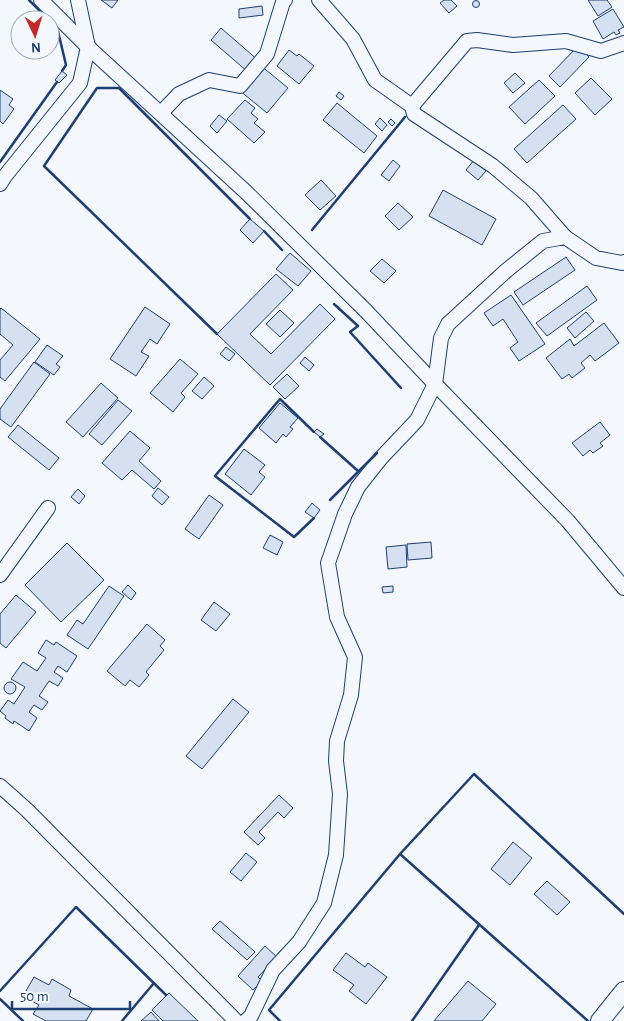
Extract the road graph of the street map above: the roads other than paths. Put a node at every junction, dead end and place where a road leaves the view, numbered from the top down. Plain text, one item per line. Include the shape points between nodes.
1 (41, 0) edge
2 (78, 0) edge
3 (285, 0) edge
4 (319, 0) edge
5 (624, 43) edge
6 (88, 47) junction
7 (412, 106) junction
8 (161, 113) junction
9 (0, 184) edge
10 (565, 237) junction
11 (624, 262) edge
12 (435, 384) junction
13 (48, 508) dead end
14 (0, 575) edge
15 (624, 588) edge
16 (0, 786) edge
17 (624, 991) edge
18 (236, 1021) edge
19 (246, 1021) edge
20 (600, 1021) edge

1 - 6 street
2 - 6 street
3 - 8 street via 267,54 240,86 209,80 179,94
4 - 7 street via 353,39 375,80
5 - 7 street via 601,51 566,41 514,46 467,41
6 - 8 street
6 - 9 street via 80,83
7 - 10 street via 414,114 493,166 531,198
8 - 12 street via 359,304
10 - 11 street via 596,258
10 - 12 street via 543,241 448,324 441,338
12 - 15 street via 568,521
12 - 19 street via 417,420 358,487 328,563 337,617 355,657 351,695 337,741 340,794 336,855 324,903 299,942 273,970
13 - 14 street
16 - 18 street
17 - 20 street

